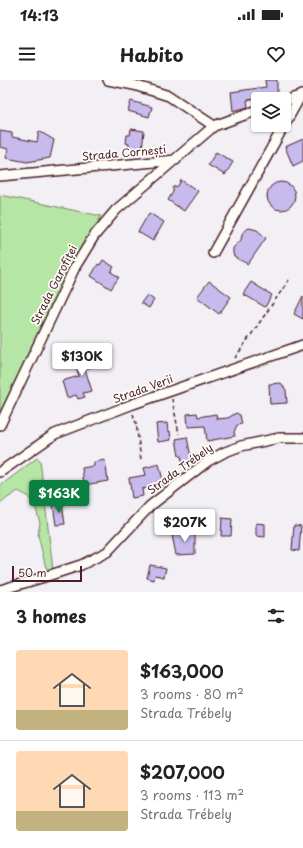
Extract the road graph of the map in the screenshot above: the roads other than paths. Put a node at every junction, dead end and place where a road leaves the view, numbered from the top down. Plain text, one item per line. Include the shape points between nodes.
1 (108, 80) edge
2 (302, 95) edge
3 (291, 99) edge
4 (251, 113) edge
5 (214, 126) junction
6 (176, 160) junction
7 (0, 176) edge
8 (213, 253) dead end
9 (303, 345) edge
10 (0, 425) edge
11 (303, 438) edge
12 (0, 472) edge
13 (0, 590) edge

1 - 5 street via 162,93
2 - 3 street
2 - 8 street
4 - 5 street, Strada Cornești
5 - 6 street, Strada Cornești
6 - 7 street, Strada Cornești
6 - 10 street, Strada Garofiței via 116,210 94,236 75,267
9 - 12 street, Strada Verii via 55,434
11 - 13 street, Strada Trébely via 278,438 225,452 208,461 150,506 107,552 81,565

